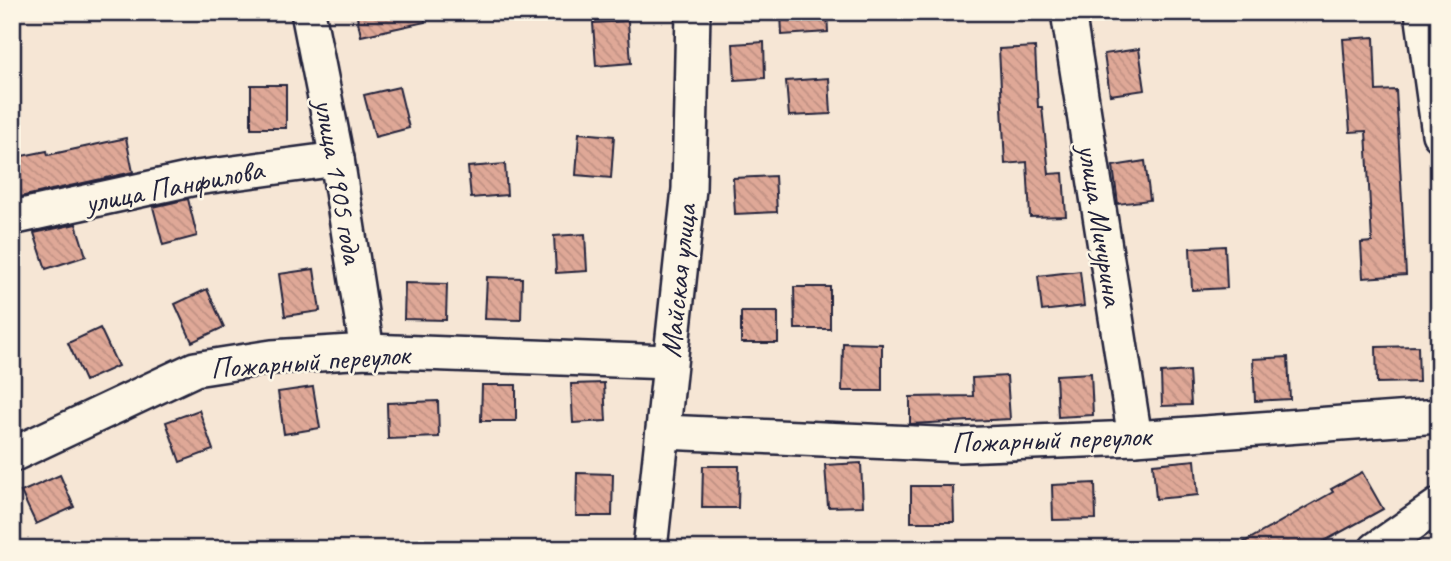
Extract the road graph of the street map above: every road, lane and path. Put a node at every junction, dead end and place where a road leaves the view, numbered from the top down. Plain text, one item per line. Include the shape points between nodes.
1 (308, 12) edge
2 (693, 12) edge
3 (1068, 12) edge
4 (1422, 12) edge
5 (1439, 134) edge
6 (337, 159) junction
7 (12, 218) edge
8 (367, 351) junction
9 (669, 362) junction
10 (1439, 416) edge
11 (663, 432) junction
12 (1135, 438) junction
13 (12, 455) edge
14 (1439, 505) edge
15 (650, 549) edge
16 (1376, 549) edge

1 - 6 street, улица 1905 года
2 - 9 street, Майская улица via 689,189
3 - 12 street, улица Мичурина
4 - 5 street
6 - 7 street, улица Панфилова via 196,178
6 - 8 street, улица 1905 года
8 - 9 street, Пожарный переулок
8 - 13 street, Пожарный переулок via 272,357 195,369
9 - 11 street, Майская улица
10 - 12 street, Пожарный переулок
11 - 12 street, Пожарный переулок via 960,444
11 - 15 street, Майская улица
14 - 16 street

